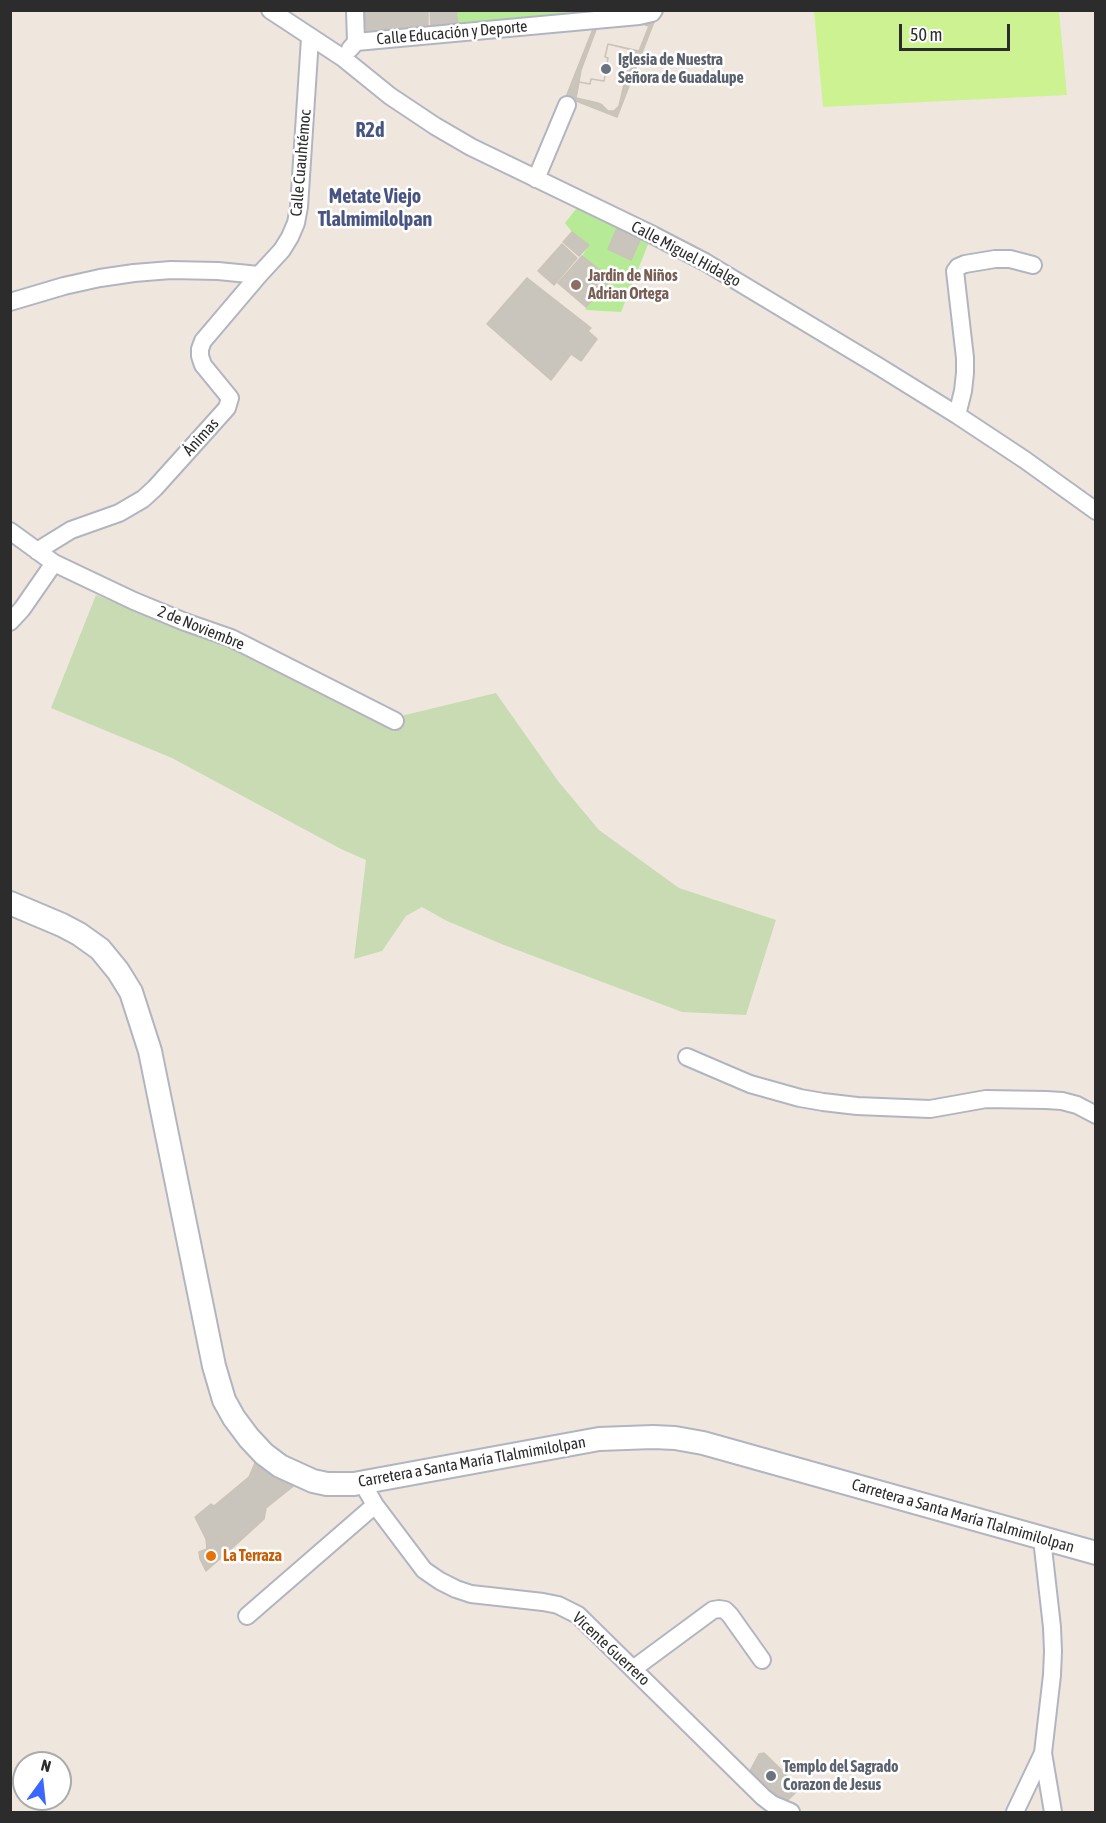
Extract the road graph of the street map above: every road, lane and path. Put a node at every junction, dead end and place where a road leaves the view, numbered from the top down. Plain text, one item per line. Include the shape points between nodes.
1 (270, 10) edge
2 (355, 10) edge
3 (654, 10) edge
4 (310, 38) junction
5 (356, 42) junction
6 (343, 58) junction
7 (567, 105) dead end
8 (536, 179) junction
9 (1033, 265) dead end
10 (259, 275) junction
11 (10, 303) edge
12 (957, 415) junction
13 (1095, 511) edge
14 (10, 531) edge
15 (37, 551) junction
16 (54, 563) junction
17 (10, 622) edge
18 (395, 721) dead end
19 (10, 903) edge
20 (687, 1057) dead end
21 (1095, 1115) edge
22 (363, 1484) junction
23 (375, 1505) junction
24 (1042, 1539) junction
25 (1095, 1553) edge
26 (247, 1616) dead end
27 (762, 1660) dead end
28 (633, 1669) junction
29 (1043, 1753) junction
30 (791, 1812) edge
31 (1015, 1812) edge
32 (1053, 1812) edge

1 - 4 street, Calle Miguel Hidalgo
2 - 5 street
3 - 5 street, Calle Educación y Deporte via 639,16
4 - 6 street, Calle Miguel Hidalgo
4 - 10 street, Calle Cuauhtémoc via 298,215 282,250
5 - 6 street
6 - 8 street, Calle Miguel Hidalgo via 435,126
7 - 8 street
8 - 12 street, Calle Miguel Hidalgo via 705,262
9 - 12 street via 995,259 965,264 955,272 965,366
10 - 11 street via 194,270 134,273 91,280
10 - 15 street, Ánimas via 200,349 203,365 230,398 227,408 143,499 119,513 70,530
12 - 13 street, Calle Miguel Hidalgo
14 - 15 street, 2 de Noviembre
15 - 16 street, 2 de Noviembre
16 - 17 street
16 - 18 street, 2 de Noviembre via 134,601 231,638
19 - 22 main road, Carretera a Santa María Tlalmimilolpan via 62,925 100,949 131,992 150,1051 214,1365 224,1400 234,1418 264,1454 297,1475 327,1484
20 - 21 street via 750,1084 823,1102 930,1109 986,1099 1029,1099 1062,1101
22 - 23 street, Vicente Guerrero
22 - 24 main road, Carretera a Santa María Tlalmimilolpan via 598,1439 675,1438
23 - 26 street
23 - 28 street, Vicente Guerrero via 423,1570 440,1581 471,1594 563,1607 585,1621
24 - 25 main road, Carretera a Santa María Tlalmimilolpan
24 - 29 street via 1053,1651
27 - 28 street via 730,1615 719,1609
28 - 30 street, Vicente Guerrero via 763,1797
29 - 31 street
29 - 32 street

